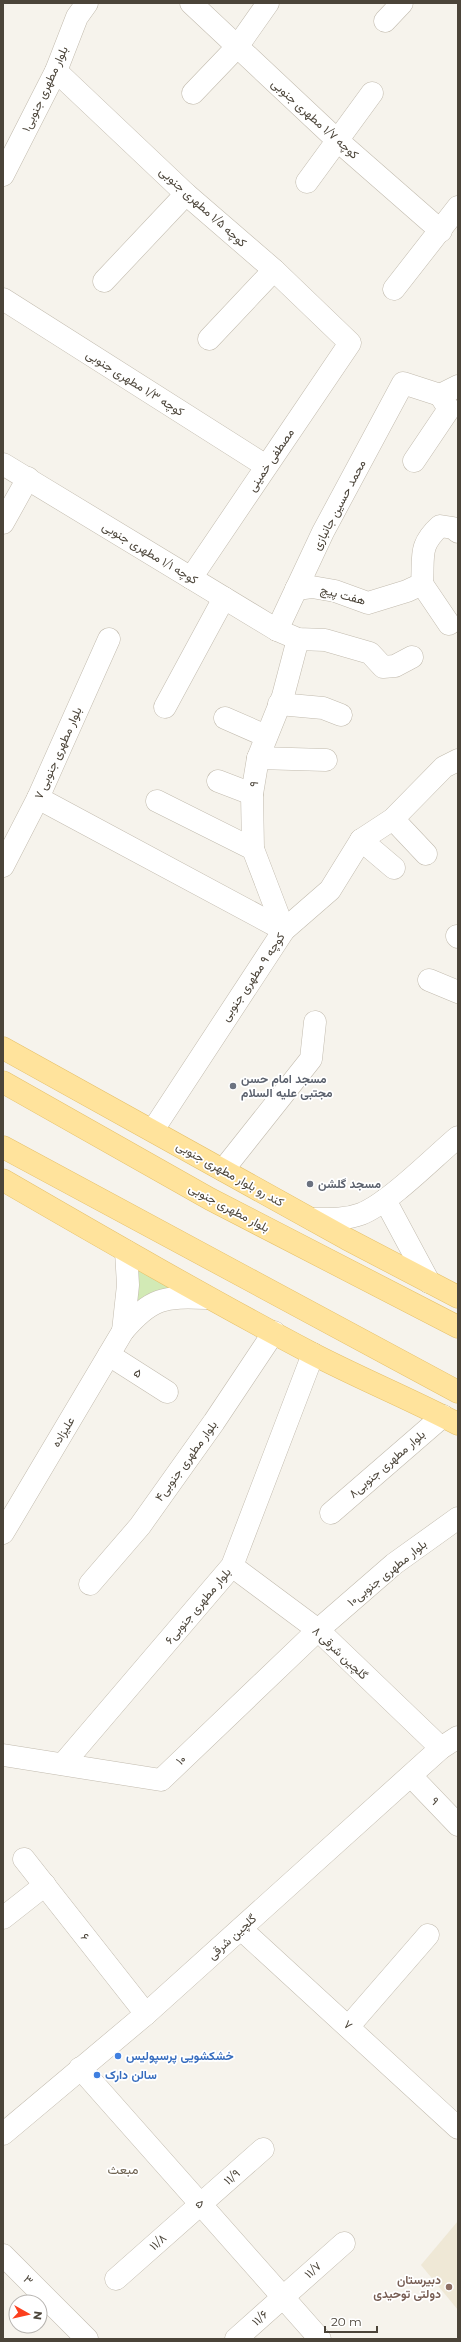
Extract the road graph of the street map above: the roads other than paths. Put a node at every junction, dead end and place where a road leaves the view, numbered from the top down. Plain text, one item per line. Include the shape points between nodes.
1 (87, 3) edge
2 (191, 3) edge
3 (268, 3) edge
4 (402, 3) edge
5 (385, 20) dead end
6 (237, 47) junction
7 (56, 71) junction
8 (193, 93) dead end
9 (372, 93) dead end
10 (337, 140) junction
11 (3, 175) edge
12 (307, 182) dead end
13 (186, 194) junction
14 (458, 207) edge
15 (441, 232) junction
16 (274, 270) junction
17 (104, 281) dead end
18 (394, 289) dead end
19 (3, 299) edge
20 (209, 339) dead end
21 (350, 343) joint
22 (449, 390) edge
23 (414, 461) dead end
24 (3, 464) edge
25 (266, 466) junction
26 (28, 478) junction
27 (3, 523) edge
28 (458, 532) edge
29 (191, 578) junction
30 (422, 584) junction
31 (296, 588) junction
32 (224, 598) junction
33 (449, 624) dead end
34 (277, 630) junction
35 (109, 639) dead end
36 (298, 639) junction
37 (412, 657) dead end
38 (279, 704) junction
39 (165, 707) dead end
40 (342, 715) dead end
41 (225, 718) dead end
42 (266, 736) junction
43 (258, 758) junction
44 (326, 760) dead end
45 (458, 760) edge
46 (218, 781) dead end
47 (252, 794) junction
48 (38, 798) junction
49 (157, 801) dead end
50 (393, 819) junction
51 (361, 840) junction
52 (253, 849) junction
53 (426, 854) dead end
54 (3, 866) edge
55 (394, 868) dead end
56 (284, 930) junction
57 (429, 980) dead end
58 (458, 992) edge
59 (315, 1022) dead end
60 (3, 1048) edge
61 (3, 1082) edge
62 (153, 1130) junction
63 (458, 1137) edge
64 (3, 1147) edge
65 (130, 1154) junction
66 (223, 1170) junction
67 (3, 1180) edge
68 (385, 1200) junction
69 (312, 1219) junction
70 (126, 1251) junction
71 (428, 1282) junction
72 (208, 1298) junction
73 (458, 1298) edge
74 (458, 1328) edge
75 (123, 1331) junction
76 (274, 1332) junction
77 (109, 1354) junction
78 (313, 1354) junction
79 (167, 1392) dead end
80 (458, 1392) edge
81 (454, 1421) edge
82 (331, 1513) dead end
83 (458, 1518) edge
84 (3, 1533) edge
85 (232, 1566) junction
86 (90, 1584) dead end
87 (318, 1630) junction
88 (449, 1743) edge
89 (3, 1755) edge
90 (63, 1764) junction
91 (411, 1776) junction
92 (458, 1825) edge
93 (24, 1859) dead end
94 (45, 1886) junction
95 (3, 1918) edge
96 (241, 1929) junction
97 (428, 1935) dead end
98 (146, 2014) junction
99 (348, 2026) junction
100 (80, 2068) junction
101 (456, 2126) edge
102 (3, 2134) edge
103 (263, 2149) dead end
104 (200, 2204) junction
105 (344, 2243) dead end
106 (3, 2255) edge
107 (116, 2279) dead end
108 (283, 2298) junction
109 (87, 2339) edge
110 (236, 2339) edge
111 (320, 2339) edge

1 - 7 street, ۱بلوار مطهری جنوبی via 77,17
2 - 6 street, کوچه ۱/۷ مطهری جنوبی
3 - 6 street
4 - 5 street
6 - 8 street
6 - 10 street, کوچه ۱/۷ مطهری جنوبی
7 - 11 street, ۱بلوار مطهری جنوبی
7 - 13 street, کوچه ۱/۵ مطهری جنوبی
9 - 10 street
10 - 12 street
10 - 15 street, کوچه ۱/۷ مطهری جنوبی
13 - 16 street, کوچه ۱/۵ مطهری جنوبی
13 - 17 street
14 - 15 street
15 - 18 street
16 - 20 street
16 - 21 street, کوچه ۱/۵ مطهری جنوبی
19 - 25 street, کوچه ۱/۳ مطهری جنوبی
21 - 25 street, مصطفی خمینی
22 - 23 street via 449,410
22 - 31 street, محمد حسین جانبازی via 404,383 323,532
24 - 26 street, کوچه ۱/۱ مطهری جنوبی
25 - 29 street, مصطفی خمینی
26 - 27 street
26 - 29 street, کوچه ۱/۱ مطهری جنوبی
28 - 30 street via 453,528 440,526 427,538 416,542
29 - 32 street, کوچه ۱/۱ مطهری جنوبی
30 - 31 street, هفت پیچ via 368,603 335,591 312,587
30 - 33 street
31 - 34 street, محمد حسین جانبازی
32 - 34 street, کوچه ۱/۱ مطهری جنوبی
32 - 39 street
34 - 36 street, کوچه ۱/۱ مطهری جنوبی
35 - 48 street, ۷ بلوار مطهری جنوبی
36 - 37 street via 325,640 370,653 383,667 396,666
36 - 38 street, ۹
38 - 40 street via 323,708
38 - 42 street, ۹
41 - 42 street
42 - 43 street, ۹
43 - 44 street
43 - 47 street, ۹
45 - 50 street, کوچه ۹ مطهری جنوبی via 444,767
46 - 47 street
47 - 52 street, ۹
48 - 54 street, ۷ بلوار مطهری جنوبی
48 - 56 street
49 - 52 street
50 - 51 street, کوچه ۹ مطهری جنوبی
50 - 53 street
51 - 55 street
51 - 56 street, کوچه ۹ مطهری جنوبی via 330,890
52 - 56 street, ۹
56 - 62 street, کوچه ۹ مطهری جنوبی
57 - 58 street
59 - 66 street via 311,1060
60 - 62 main road, کند رو بلوار مطهری جنوبی
61 - 65 main road, بلوار مطهری جنوبی
62 - 66 main road, کند رو بلوار مطهری جنوبی
63 - 68 street
64 - 80 main road
65 - 66 main road
65 - 74 main road, بلوار مطهری جنوبی via 210,1199
66 - 69 main road, کند رو بلوار مطهری جنوبی
67 - 70 main road
68 - 69 street via 361,1214 334,1220
68 - 71 street
69 - 71 main road, کند رو بلوار مطهری جنوبی
70 - 72 main road via 169,1273
70 - 75 street, علیزاده via 128,1285
71 - 73 main road, کند رو بلوار مطهری جنوبی
72 - 75 street, علیزاده via 176,1296 159,1301 145,1308
72 - 76 main road
75 - 77 street, علیزاده
76 - 78 main road
76 - 86 street, بلوار مطهری جنوبی۴ via 140,1526
77 - 79 street, ۵
77 - 84 street, علیزاده
78 - 81 main road
78 - 85 street, بلوار مطهری جنوبی۶
81 - 82 street, ۸بلوار مطهری جنوبی
83 - 87 street, بلوار مطهری جنوبی۱۰ via 394,1564
85 - 87 street, ۸ گلچین شرقی
85 - 90 street, بلوار مطهری جنوبی۶
87 - 88 street, ۸ گلچین شرقی
87 - 90 street, ۱۰ via 161,1780
88 - 91 street, گلچین شرقی
89 - 90 street, ۱۰
91 - 92 street, ۹
91 - 96 street, گلچین شرقی
93 - 94 street, ۶
94 - 95 street
94 - 98 street, ۶
96 - 98 street, گلچین شرقی
96 - 99 street, ۷
97 - 99 street
98 - 100 street, گلچین شرقی
99 - 101 street, ۷
100 - 102 street, گلچین شرقی
100 - 104 street, ۵
103 - 104 street, ۱۱/۹
104 - 107 street, ۱۱/۸
104 - 108 street, ۵
105 - 108 street, ۱۱/۷
106 - 109 street, ۳
108 - 110 street, ۱۱/۶
108 - 111 street, ۵

